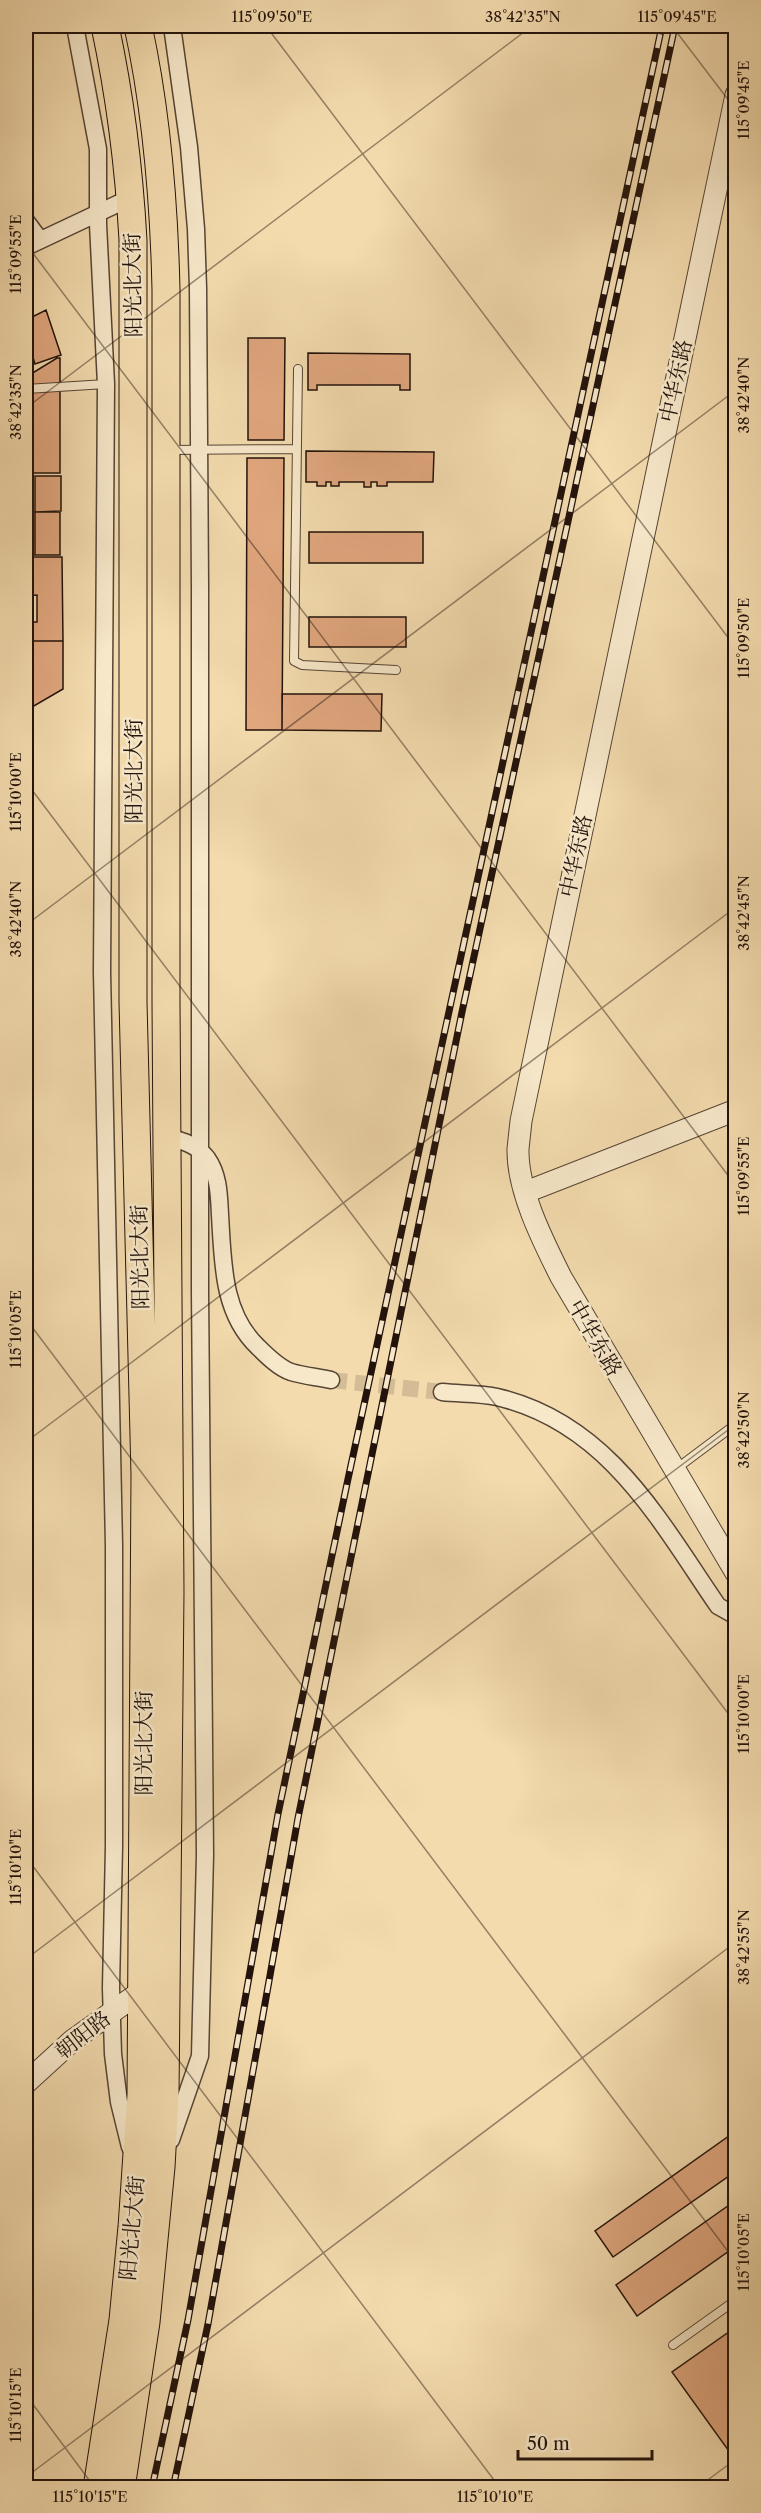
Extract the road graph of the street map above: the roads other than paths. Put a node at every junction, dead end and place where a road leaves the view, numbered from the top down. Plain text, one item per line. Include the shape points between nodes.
1 (75, 26) edge
2 (105, 26) edge
3 (138, 26) edge
4 (172, 26) edge
5 (735, 95) edge
6 (130, 198) junction
7 (98, 213) junction
8 (26, 221) edge
9 (33, 243) edge
10 (298, 369) dead end
11 (106, 384) junction
12 (26, 389) edge
13 (297, 449) junction
14 (166, 450) junction
15 (199, 450) junction
16 (396, 670) dead end
17 (735, 1110) edge
18 (168, 1137) junction
19 (200, 1152) junction
20 (526, 1192) junction
21 (332, 1380) tunnel mouth
22 (442, 1392) tunnel mouth
23 (735, 1424) edge
24 (673, 1471) junction
25 (735, 1573) edge
26 (735, 1616) edge
27 (143, 1990) junction
28 (112, 2012) junction
29 (26, 2083) edge
30 (149, 2170) junction
31 (735, 2301) edge
32 (673, 2345) dead end
33 (97, 2487) edge
34 (121, 2487) edge

1 - 7 street via 98,149
2 - 6 highway, 阳光北大街 via 114,65
3 - 14 highway, 阳光北大街 via 162,191
4 - 15 street via 196,229
5 - 20 street, 中华东路 via 521,1121 518,1150
6 - 7 street
6 - 27 highway, 阳光北大街 via 134,313 134,1002 145,1487
7 - 9 street
7 - 11 street
8 - 9 street
10 - 13 lane
11 - 12 lane
11 - 28 street via 102,972 114,1546
13 - 15 lane
13 - 16 lane via 294,661 302,665
14 - 15 lane
14 - 18 highway, 阳光北大街
15 - 19 street
17 - 20 street
18 - 19 street via 192,1144
18 - 30 highway, 阳光北大街 via 167,1989
19 - 21 street via 213,1170 219,1188 224,1280 238,1323 269,1358 290,1371
19 - 30 street via 205,1855 200,2056
20 - 24 street, 中华东路 via 561,1277
22 - 26 street via 494,1396 520,1403 548,1415 583,1438 637,1488 718,1606
23 - 24 lane
24 - 25 street, 中华东路
27 - 28 street, 朝阳路
27 - 30 highway, 阳光北大街 via 141,2095
28 - 29 street, 朝阳路 via 73,2040
28 - 30 street via 119,2102
30 - 33 highway, 阳光北大街
30 - 34 highway, 阳光北大街 via 146,2322
31 - 32 lane

